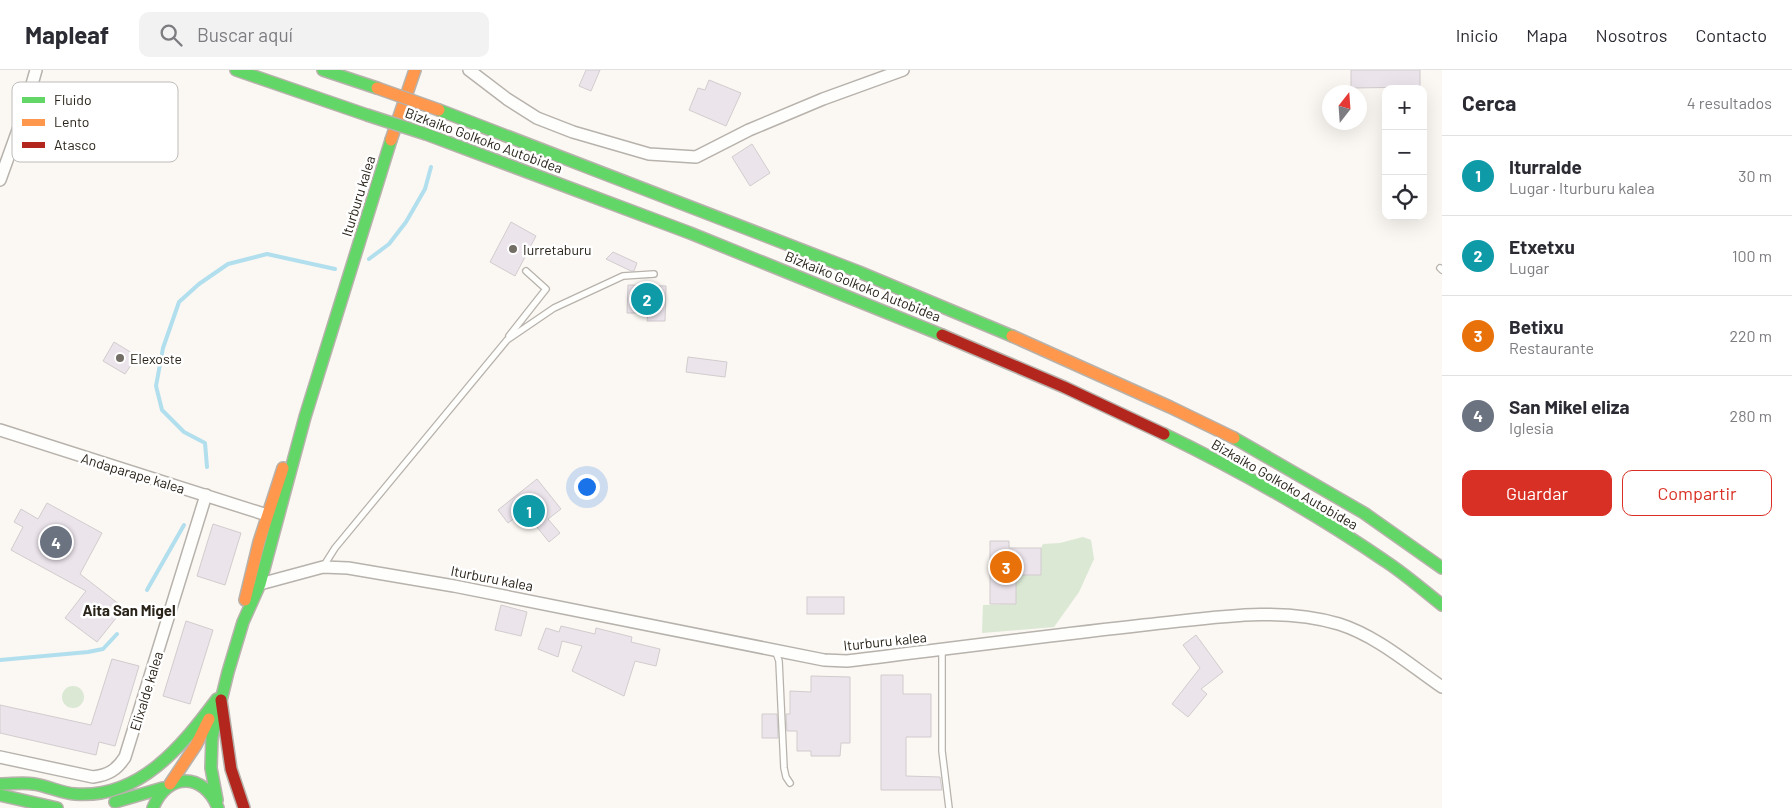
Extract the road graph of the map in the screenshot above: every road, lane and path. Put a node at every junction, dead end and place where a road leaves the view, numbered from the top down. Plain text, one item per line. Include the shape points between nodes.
1 (236, 70) edge
2 (323, 70) edge
3 (416, 70) edge
4 (903, 70) edge
5 (468, 71) edge
6 (12, 147) edge
7 (0, 180) edge
8 (526, 271) dead end
9 (654, 274) dead end
10 (507, 340) junction
11 (305, 417) junction
12 (0, 430) edge
13 (296, 457) junction
14 (206, 495) junction
15 (267, 515) junction
16 (265, 565) junction
17 (323, 567) junction
18 (1442, 568) edge
19 (260, 584) junction
20 (244, 604) junction
21 (1442, 605) edge
22 (243, 622) junction
23 (775, 650) junction
24 (942, 650) junction
25 (1442, 687) edge
26 (219, 700) junction
27 (0, 757) edge
28 (790, 783) dead end
29 (0, 785) edge
30 (167, 786) junction
31 (0, 795) edge
32 (218, 806) edge
33 (57, 808) edge
34 (153, 808) edge
35 (244, 808) edge
36 (949, 808) edge

1 - 21 main road, Bizkaiko Golkoko Autobidea, bridge via 610,201 866,303 1050,381 1280,495 1385,561
2 - 18 main road, Bizkaiko Golkoko Autobidea, bridge via 439,110 859,272 1051,353 1232,437 1364,513
3 - 11 main road, Iturburu kalea
4 - 5 street via 749,130 696,157 649,154 573,132 537,118
6 - 7 street
8 - 10 lane via 546,288
9 - 10 lane via 623,276 554,308
10 - 17 lane via 335,548
11 - 13 main road
11 - 15 main road
12 - 14 street, Andaparape kalea
13 - 15 main road via 287,470 276,504
13 - 16 main road
14 - 15 street, Andaparape kalea
14 - 27 street, Elixalde kalea via 120,766 105,776 93,777
15 - 16 main road via 270,525 263,552
15 - 20 main road
16 - 19 main road
17 - 19 street, Iturburu kalea
17 - 23 street, Iturburu kalea via 348,568 454,586
19 - 20 street
19 - 22 main road
20 - 22 main road
22 - 26 main road
23 - 24 street, Iturburu kalea via 847,661
23 - 28 lane via 779,661 784,768
24 - 25 street, Iturburu kalea via 1196,618 1281,615 1318,619 1365,635
24 - 36 lane, Iturburu kalea via 942,751
26 - 29 main road via 171,756 129,785 110,792 90,794 75,794 27,783
26 - 30 main road via 202,737
26 - 32 main road via 212,737 211,768
26 - 35 main road via 228,759
29 - 30 main road via 69,800 105,803
30 - 32 main road via 181,780 198,783 212,793
30 - 34 main road via 157,796
31 - 33 main road

